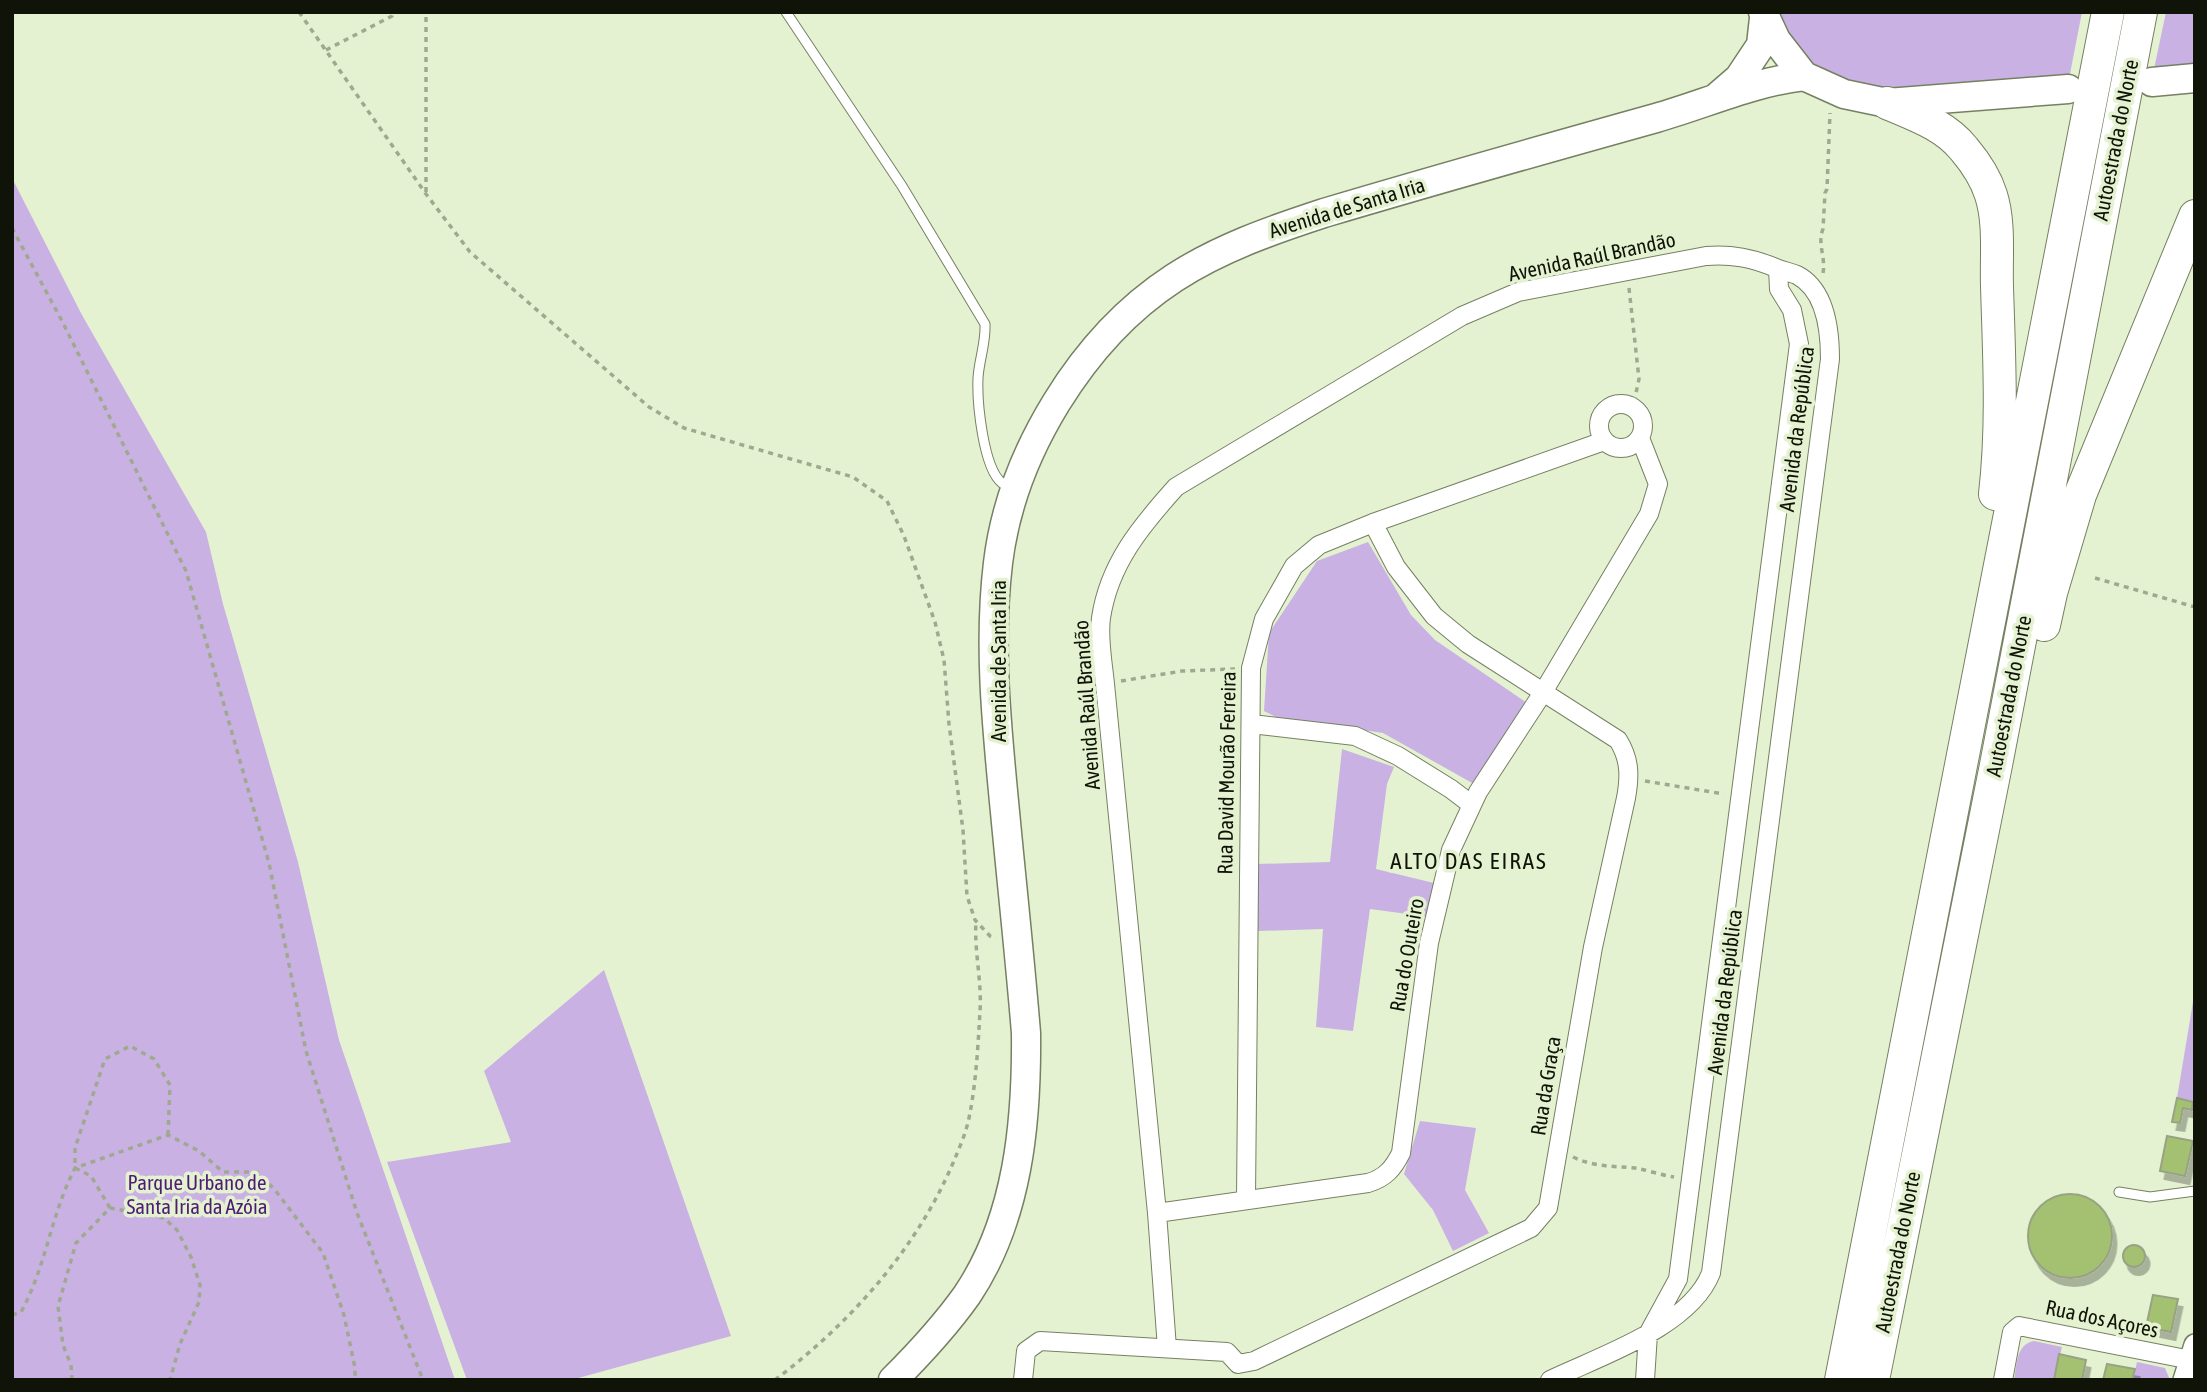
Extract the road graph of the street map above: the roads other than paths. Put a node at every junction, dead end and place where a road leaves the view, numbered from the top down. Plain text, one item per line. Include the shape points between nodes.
1 (786, 12) edge
2 (2108, 12) edge
3 (2141, 12) edge
4 (1763, 15) edge
5 (1804, 76) junction
6 (2195, 78) edge
7 (2152, 82) dead end
8 (2068, 89) dead end
9 (1712, 101) junction
10 (1887, 103) junction
11 (2194, 220) edge
12 (1778, 269) junction
13 (1640, 439) junction
14 (1604, 441) junction
15 (1017, 490) junction
16 (1373, 523) junction
17 (1979, 665) junction
18 (1542, 694) junction
19 (1252, 724) junction
20 (1996, 765) junction
21 (1472, 805) junction
22 (1734, 839) junction
23 (1767, 844) junction
24 (2195, 1191) edge
25 (2119, 1192) dead end
26 (1246, 1199) junction
27 (1157, 1213) junction
28 (1648, 1334) junction
29 (1167, 1348) junction
30 (2190, 1362) edge
31 (1239, 1372) edge
32 (894, 1380) edge
33 (1023, 1380) edge
34 (1550, 1380) edge
35 (1645, 1380) edge
36 (1841, 1380) edge
37 (1873, 1380) edge
38 (2003, 1380) edge

1 - 15 lane via 902,186 985,324 978,377 982,438 1001,483
2 - 17 highway, Autoestrada do Norte
3 - 20 highway, Autoestrada do Norte
4 - 5 main road
4 - 9 main road, Avenida de Santa Iria via 1761,45 1739,78
5 - 9 main road, Avenida de Santa Iria
5 - 10 main road via 1844,94
6 - 7 main road
8 - 10 main road
9 - 15 main road, Avenida de Santa Iria via 1312,217 1226,249 1174,278 1129,313 1064,391 1026,462
10 - 17 highway via 1941,127 1963,147 1991,196 1999,460 1983,575
11 - 20 highway via 2080,495 2051,593 2026,710
12 - 22 street, Avenida da República via 1779,289 1792,310 1799,344
12 - 23 street, Avenida da República via 1799,276 1813,289 1830,329 1830,359
12 - 27 street, Avenida Raúl Brandão via 1759,260 1706,256 1518,292 1462,316 1176,487 1145,522 1112,572 1100,620
13 - 14 street via 1626,448
13 - 14 street via 1643,425 1639,412 1619,403 1605,409 1599,421
13 - 18 street, Rua do Outeiro via 1658,484 1648,514
14 - 16 street, Rua David Mourão Ferreira
15 - 32 main road, Avenida de Santa Iria via 998,563 994,648 995,708 1026,1033 1021,1140 1012,1190 994,1245 968,1293 934,1339
16 - 18 street, Rua da Graça via 1396,567 1434,616
16 - 19 street, Rua David Mourão Ferreira via 1319,545 1294,566 1264,619 1251,668
17 - 36 highway, Autoestrada do Norte
18 - 21 street, Rua do Outeiro
18 - 31 street, Rua da Graça via 1618,740 1626,754 1629,778 1593,947 1548,1208 1531,1228
19 - 21 street via 1355,736 1398,756
19 - 26 street, Rua David Mourão Ferreira
20 - 37 highway, Autoestrada do Norte
21 - 26 street, Rua do Outeiro via 1451,850 1429,943 1401,1153 1394,1166 1381,1179 1368,1183
22 - 23 street
22 - 28 street, Avenida da República via 1678,1279
23 - 28 street, Avenida da República via 1711,1273 1695,1301
24 - 25 lane via 2150,1197
26 - 27 street, Rua do Outeiro
27 - 29 street, Avenida Raúl Brandão
28 - 34 street
28 - 35 street
29 - 31 street, Rua da Graça via 1227,1352
29 - 33 street, Rua da Graça via 1040,1341 1026,1351
30 - 38 street, Rua dos Açores via 2019,1326 2012,1332

